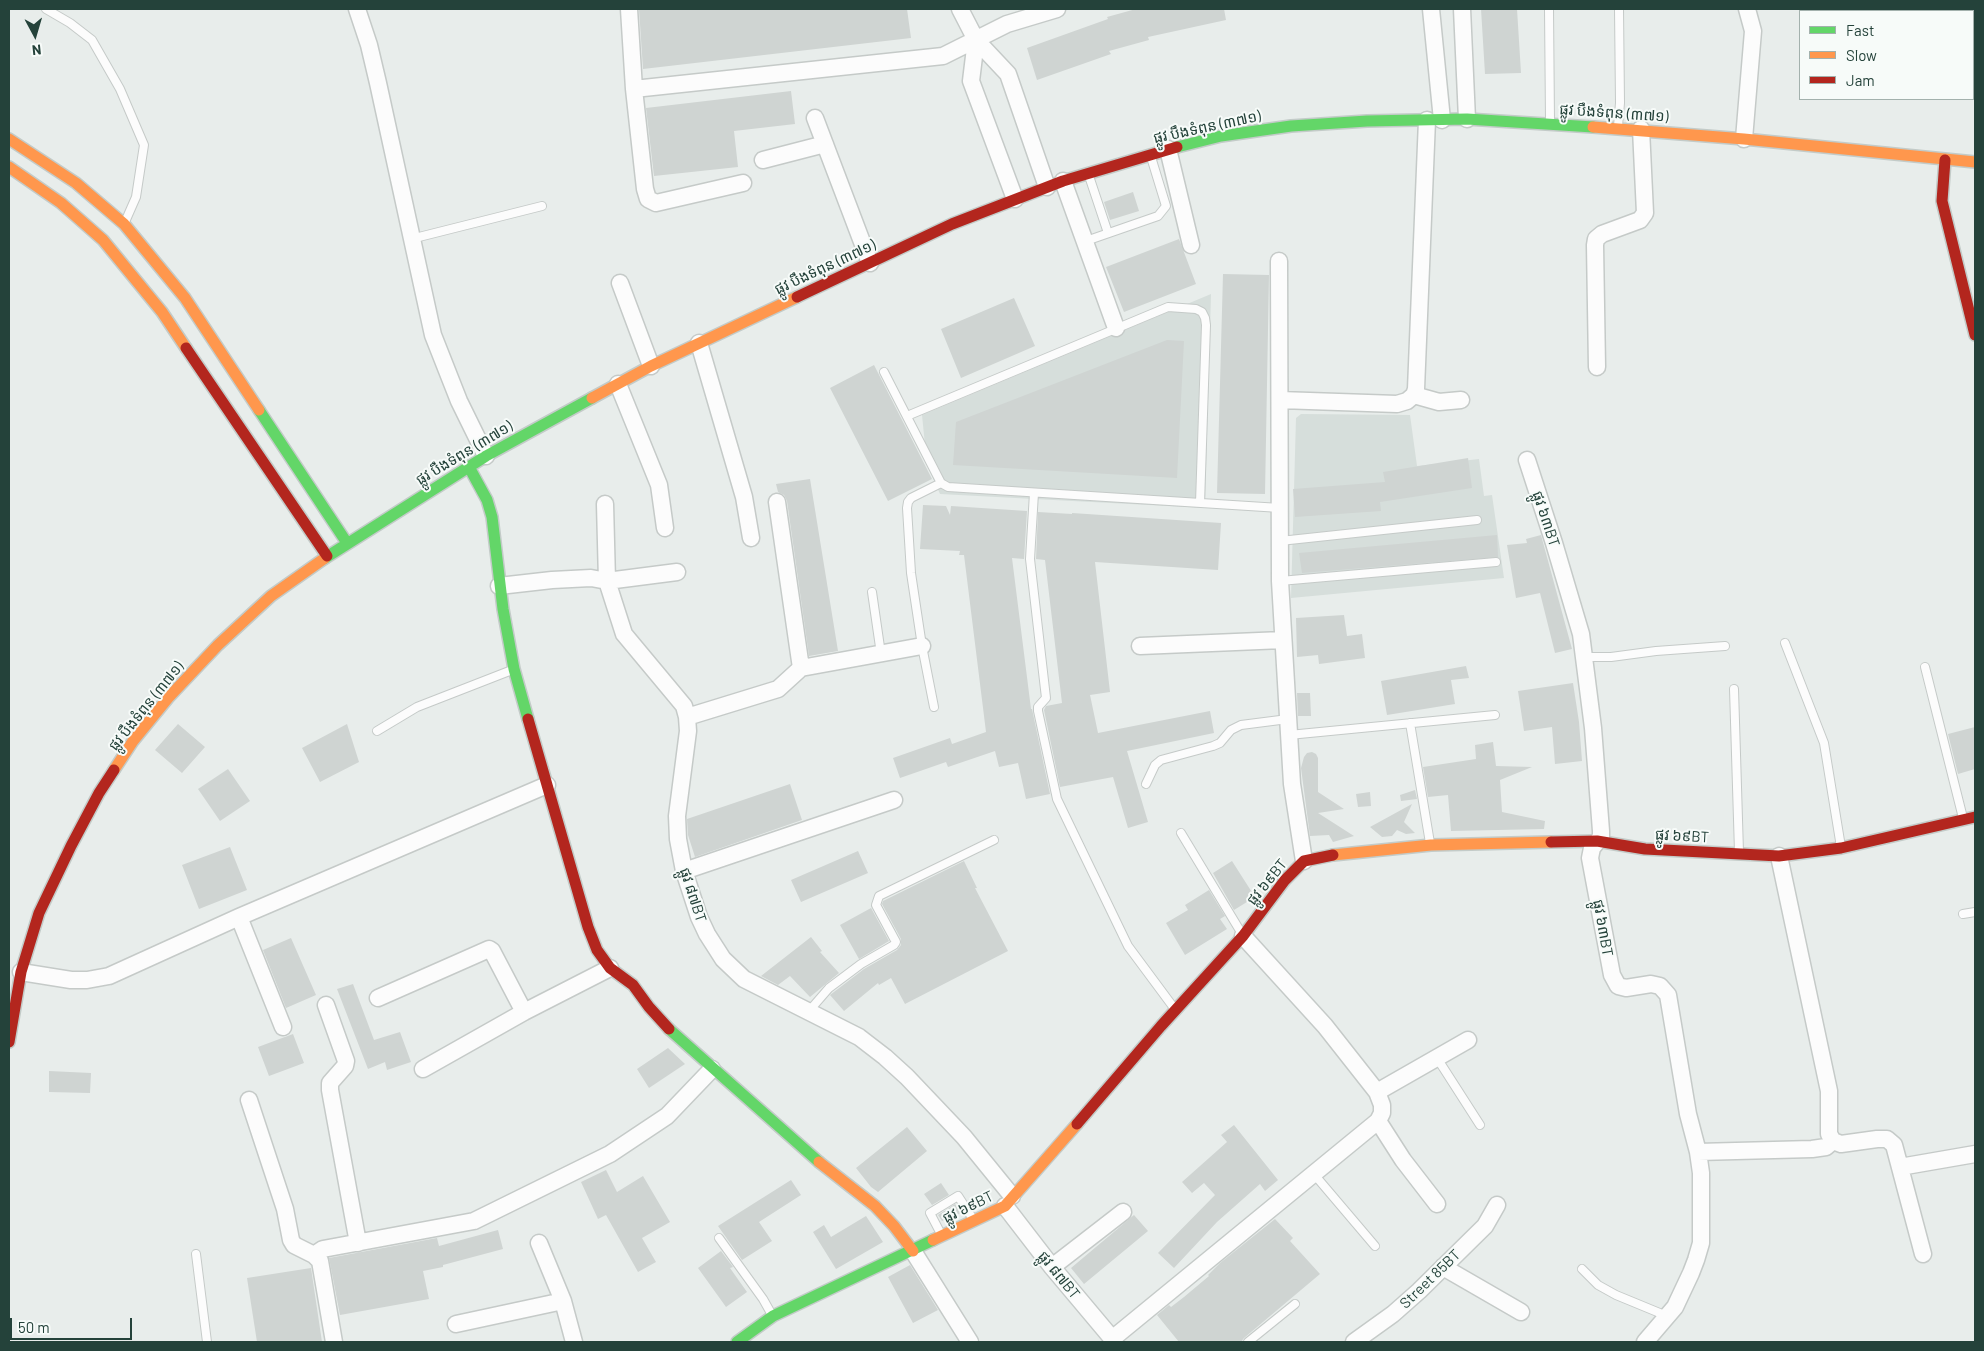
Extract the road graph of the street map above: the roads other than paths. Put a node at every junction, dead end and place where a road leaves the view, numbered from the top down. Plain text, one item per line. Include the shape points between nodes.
1 (46, 9) edge
2 (357, 9) edge
3 (629, 9) edge
4 (960, 9) edge
5 (1057, 9) edge
6 (1431, 9) edge
7 (1462, 9) edge
8 (1548, 9) edge
9 (1619, 9) edge
10 (1747, 9) edge
11 (976, 40) junction
12 (634, 89) junction
13 (815, 118) dead end
14 (1467, 119) junction
15 (1434, 120) junction
16 (1550, 123) junction
17 (1618, 128) junction
18 (1641, 129) junction
19 (9, 139) edge
20 (1744, 139) junction
21 (825, 144) junction
22 (1168, 149) junction
23 (1151, 154) junction
24 (763, 160) dead end
25 (1945, 160) junction
26 (1975, 162) edge
27 (9, 167) edge
28 (1088, 173) junction
29 (743, 183) dead end
30 (1055, 184) junction
31 (1015, 199) junction
32 (542, 206) dead end
33 (124, 224) junction
34 (1108, 233) junction
35 (411, 239) junction
36 (1083, 242) junction
37 (1192, 245) dead end
38 (1279, 261) dead end
39 (870, 263) junction
40 (620, 283) dead end
41 (1973, 315) edge
42 (1116, 328) junction
43 (1975, 336) edge
44 (699, 343) junction
45 (651, 366) junction
46 (1596, 367) dead end
47 (884, 372) dead end
48 (618, 384) junction
49 (1414, 395) junction
50 (1280, 400) junction
51 (1461, 400) dead end
52 (907, 416) junction
53 (486, 456) junction
54 (1527, 460) dead end
55 (281, 465) junction
56 (469, 467) junction
57 (940, 483) junction
58 (1034, 493) junction
59 (777, 502) dead end
60 (606, 504) dead end
61 (1200, 504) junction
62 (1280, 508) junction
63 (1477, 520) dead end
64 (665, 528) dead end
65 (751, 538) dead end
66 (1280, 541) junction
67 (347, 543) junction
68 (327, 556) junction
69 (1496, 562) dead end
70 (677, 572) dead end
71 (606, 581) junction
72 (1280, 581) junction
73 (499, 586) junction
74 (872, 592) dead end
75 (1283, 640) junction
76 (1785, 643) dead end
77 (922, 646) junction
78 (1140, 646) dead end
79 (1725, 646) dead end
80 (881, 654) junction
81 (1584, 657) junction
82 (1925, 667) dead end
83 (801, 668) junction
84 (514, 669) junction
85 (1734, 689) dead end
86 (934, 706) dead end
87 (1495, 715) dead end
88 (687, 717) junction
89 (1410, 723) junction
90 (1288, 727) junction
91 (377, 731) dead end
92 (1146, 784) dead end
93 (547, 785) junction
94 (894, 800) dead end
95 (1975, 817) edge
96 (1963, 820) junction
97 (1182, 833) dead end
98 (994, 840) dead end
99 (1597, 842) junction
100 (1431, 845) junction
101 (1841, 848) junction
102 (1739, 854) junction
103 (1779, 856) junction
104 (1304, 861) junction
105 (684, 871) junction
106 (1975, 912) edge
107 (1963, 914) dead end
108 (239, 917) junction
109 (1243, 936) junction
110 (610, 968) junction
111 (22, 972) junction
112 (378, 998) dead end
113 (326, 1005) dead end
114 (1176, 1010) junction
115 (809, 1011) junction
116 (524, 1012) junction
117 (283, 1026) dead end
118 (1468, 1040) dead end
119 (9, 1042) edge
120 (1437, 1058) junction
121 (423, 1069) dead end
122 (712, 1069) junction
123 (1376, 1092) junction
124 (249, 1100) dead end
125 (1378, 1121) junction
126 (1480, 1125) dead end
127 (1833, 1142) junction
128 (1698, 1152) junction
129 (1975, 1154) edge
130 (1900, 1167) junction
131 (1313, 1173) junction
132 (1008, 1201) junction
133 (1437, 1204) dead end
134 (1497, 1205) dead end
135 (1123, 1212) dead end
136 (974, 1221) junction
137 (942, 1236) junction
138 (719, 1238) dead end
139 (358, 1242) junction
140 (539, 1243) dead end
141 (1375, 1246) dead end
142 (912, 1251) junction
143 (196, 1254) dead end
144 (1923, 1254) dead end
145 (314, 1255) junction
146 (1052, 1267) junction
147 (1443, 1267) junction
148 (1582, 1269) dead end
149 (563, 1301) junction
150 (1295, 1304) dead end
151 (1521, 1312) dead end
152 (773, 1316) junction
153 (1667, 1316) junction
154 (456, 1324) dead end
155 (1114, 1340) edge
156 (207, 1342) edge
157 (334, 1342) edge
158 (574, 1342) edge
159 (737, 1342) edge
160 (970, 1342) edge
161 (1248, 1342) edge
162 (1354, 1342) edge
163 (1645, 1342) edge

1 - 33 lane via 92,40 120,89 144,144 136,197
2 - 35 street via 373,64
3 - 12 street
4 - 11 street
5 - 11 street via 1007,24
6 - 15 street
7 - 14 street
8 - 16 lane
9 - 17 lane
10 - 20 street via 1753,30
11 - 12 street via 943,56
11 - 30 street via 1008,74
11 - 31 street via 972,81
12 - 29 street via 648,199 656,202
13 - 21 street
14 - 15 street, ផ្លូវ បឹងទំពុន (៣៧១)
14 - 16 street, ផ្លូវ បឹងទំពុន (៣៧១)
15 - 22 street, ផ្លូវ បឹងទំពុន (៣៧១) via 1291,126 1221,136
15 - 49 street
16 - 17 street, ផ្លូវ បឹងទំពុន (៣៧១)
17 - 18 street, ផ្លូវ បឹងទំពុន (៣៧១)
18 - 20 street, ផ្លូវ បឹងទំពុន (៣៧១)
18 - 46 street via 1645,213 1640,220 1596,239
19 - 33 street via 76,182
20 - 25 street, ផ្លូវ បឹងទំពុន (៣៧១)
21 - 24 street
21 - 39 street
22 - 23 street, ផ្លូវ បឹងទំពុន (៣៧១)
22 - 37 street
23 - 28 street, ផ្លូវ បឹងទំពុន (៣៧១)
23 - 34 lane via 1166,206 1158,216
25 - 26 street, ផ្លូវ បឹងទំពុន (៣៧១)
25 - 41 street via 1942,201
27 - 55 street via 60,203 103,240
28 - 30 street, ផ្លូវ បឹងទំពុន (៣៧១)
28 - 34 lane
30 - 31 street, ផ្លូវ បឹងទំពុន (៣៧១)
30 - 36 street
31 - 39 street, ផ្លូវ បឹងទំពុន (៣៧១) via 952,224
32 - 35 lane
33 - 55 street via 185,298
34 - 36 lane
35 - 53 street via 433,335 459,401
36 - 42 street
38 - 50 street
39 - 44 street, ផ្លូវ បឹងទំពុន (៣៧១)
40 - 45 street
41 - 43 street
42 - 52 lane
42 - 61 lane via 1168,307 1196,309 1205,318
44 - 45 street, ផ្លូវ បឹងទំពុន (៣៧១)
44 - 65 street via 744,497
45 - 48 street, ផ្លូវ បឹងទំពុន (៣៧១)
47 - 52 lane
48 - 53 street, ផ្លូវ បឹងទំពុន (៣៧១)
48 - 64 street via 659,485
49 - 50 street via 1397,404
49 - 51 street via 1439,402
50 - 62 street
52 - 57 lane
53 - 56 street, ផ្លូវ បឹងទំពុន (៣៧១)
54 - 81 street, ផ្លូវ ៦៣BT via 1581,634
55 - 67 street
55 - 68 street
56 - 67 street, ផ្លូវ បឹងទំពុន (៣៧១)
56 - 73 street via 487,500 492,517
57 - 58 lane via 948,487
57 - 77 lane via 912,498 907,508 911,573
58 - 61 lane
58 - 114 lane via 1030,559 1046,698 1038,711 1057,800 1128,946
59 - 83 street
60 - 71 street, ផ្លូវ ៨៧BT
61 - 62 lane
62 - 66 street
63 - 66 lane
66 - 72 street
67 - 68 street, ផ្លូវ បឹងទំពុន (៣៧១)
68 - 111 street, ផ្លូវ បឹងទំពុន (៣៧១) via 271,596 218,645 133,741 99,793 71,846 39,913
69 - 72 lane
70 - 71 street
71 - 73 street via 591,578
71 - 88 street, ផ្លូវ ៨៧BT via 624,634 684,706
72 - 75 street
73 - 84 street
74 - 80 lane
75 - 78 street
75 - 90 street
76 - 101 lane via 1824,743
77 - 80 street
77 - 86 lane
79 - 81 lane
80 - 83 street
81 - 99 street, ផ្លូវ ៦៣BT via 1600,803 1601,837
82 - 96 lane
83 - 88 street via 778,689
84 - 91 lane via 417,707
84 - 93 street
85 - 102 lane
87 - 89 lane
88 - 105 street, ផ្លូវ ៨៧BT via 677,816
89 - 90 lane
89 - 100 lane
90 - 92 lane via 1241,725 1231,730 1220,743 1161,760
90 - 104 street via 1292,784
93 - 108 street
93 - 110 street via 588,927 597,950
94 - 105 street
95 - 96 street, ផ្លូវ ៦៩BT
96 - 101 street, ផ្លូវ ៦៩BT
97 - 109 lane
98 - 115 lane via 879,896 876,905 896,942 830,988
99 - 100 street, ផ្លូវ ៦៩BT
99 - 102 street, ផ្លូវ ៦៩BT via 1645,850
99 - 128 street, ផ្លូវ ៦៣BT via 1590,858 1612,975 1618,986 1651,984 1660,986 1668,995 1688,1114
100 - 104 street, ផ្លូវ ៦៩BT via 1323,856
101 - 103 street, ផ្លូវ ៦៩BT
102 - 103 street, ផ្លូវ ៦៩BT
103 - 127 street via 1828,1091 1829,1134
104 - 109 street, ផ្លូវ ៦៩BT
105 - 115 street, ផ្លូវ ៨៧BT via 707,934 731,968
106 - 107 lane
108 - 111 street via 109,976 71,980
108 - 117 street
109 - 114 street, ផ្លូវ ៦៩BT
109 - 123 street via 1325,1026
110 - 116 street
110 - 122 street via 633,985 674,1035
111 - 119 street, ផ្លូវ បឹងទំពុន (៣៧១)
112 - 116 street via 489,949
113 - 139 street via 346,1061 330,1083 330,1090
114 - 132 street, ផ្លូវ ៦៩BT
115 - 132 street, ផ្លូវ ៨៧BT via 859,1037 908,1077 964,1137
116 - 121 street
118 - 120 street
120 - 123 street
120 - 126 lane
122 - 139 street via 666,1116 610,1154 474,1220
122 - 142 street via 874,1206
123 - 125 street via 1382,1105
124 - 145 street via 285,1209 291,1240 294,1245
125 - 131 street
125 - 133 street
127 - 128 street via 1826,1147 1812,1149
127 - 130 street via 1888,1139 1894,1145
128 - 153 street, ផ្លូវ ៦៣BT via 1701,1243 1692,1273
129 - 130 street
130 - 144 street
131 - 141 lane
131 - 155 street
132 - 136 street, ផ្លូវ ៦៩BT
132 - 146 street, ផ្លូវ ៨៧BT
134 - 147 street, Street 85BT via 1485,1226
135 - 146 street
136 - 137 street, ផ្លូវ ៦៩BT
136 - 137 lane via 958,1196 930,1213
137 - 142 street, ផ្លូវ ៦៩BT
138 - 152 lane
139 - 145 street via 323,1249
140 - 149 street
142 - 152 street, ផ្លូវ ៦៩BT
142 - 160 street
143 - 156 lane
145 - 157 street via 322,1269
146 - 155 street, ផ្លូវ ៨៧BT
147 - 151 street
147 - 162 street, Street 85BT via 1393,1314
148 - 153 lane via 1598,1285 1616,1295
149 - 154 street
149 - 158 street
150 - 161 lane
152 - 159 street, ផ្លូវ ៦៩BT
153 - 163 street, ផ្លូវ ៦៣BT

